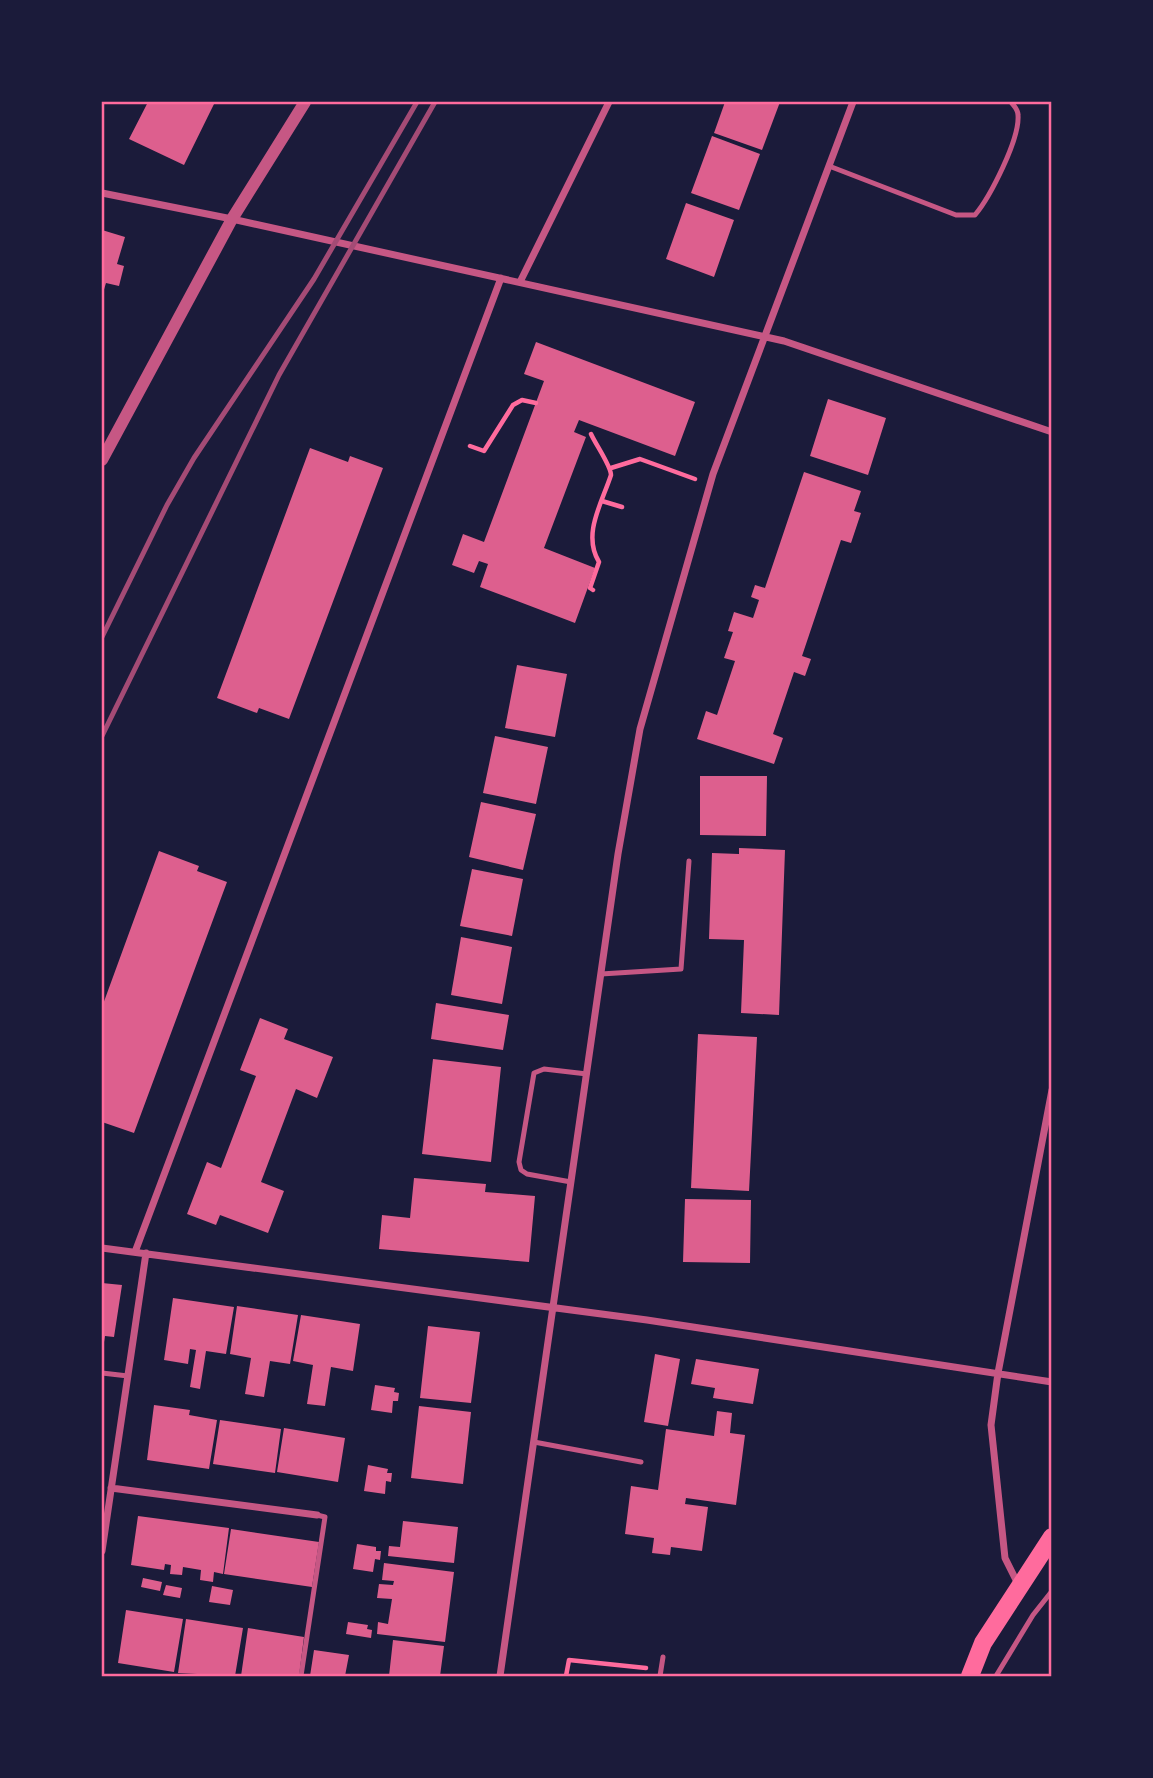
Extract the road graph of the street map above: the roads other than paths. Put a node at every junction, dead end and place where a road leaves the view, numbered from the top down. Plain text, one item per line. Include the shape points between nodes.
1 (305, 102) edge
2 (609, 102) edge
3 (853, 102) edge
4 (1011, 102) edge
5 (829, 166) junction
6 (102, 193) edge
7 (232, 219) junction
8 (501, 278) junction
9 (520, 282) junction
10 (766, 337) junction
11 (1052, 432) edge
12 (102, 460) edge
13 (689, 861) dead end
14 (601, 974) junction
15 (587, 1074) junction
16 (1052, 1090) edge
17 (572, 1182) junction
18 (102, 1248) edge
19 (135, 1252) junction
20 (146, 1254) junction
21 (554, 1307) junction
22 (102, 1373) edge
23 (998, 1373) junction
24 (128, 1376) junction
25 (1052, 1382) edge
26 (534, 1442) junction
27 (641, 1462) dead end
28 (111, 1488) junction
29 (317, 1516) joint
30 (1052, 1537) edge
31 (102, 1551) edge
32 (1020, 1586) junction
33 (1052, 1591) edge
34 (663, 1657) dead end
35 (301, 1676) edge
36 (500, 1676) edge
37 (660, 1676) edge
38 (970, 1676) edge
39 (996, 1676) edge

1 - 7 street
2 - 9 street
3 - 5 street
4 - 5 lane via 1018,111 1018,124 992,191 975,215 956,215
5 - 10 street
6 - 7 street
7 - 8 street
7 - 12 street
8 - 9 street
8 - 19 street
9 - 10 street
10 - 11 street
10 - 14 street via 713,474 640,729
13 - 14 lane via 681,969
14 - 15 street
15 - 17 street
15 - 17 lane via 544,1069 534,1073 522,1137 522,1170
16 - 23 street
17 - 21 street
18 - 19 street
19 - 20 street
20 - 21 street
20 - 24 street
21 - 23 street
21 - 26 street
22 - 24 lane
23 - 25 street
23 - 32 street via 991,1425 999,1515 1005,1558
24 - 28 street
26 - 27 lane
26 - 36 street
28 - 29 street
28 - 31 street
29 - 35 lane via 325,1517
30 - 32 main road
32 - 38 main road via 984,1643
33 - 39 lane
34 - 37 lane

